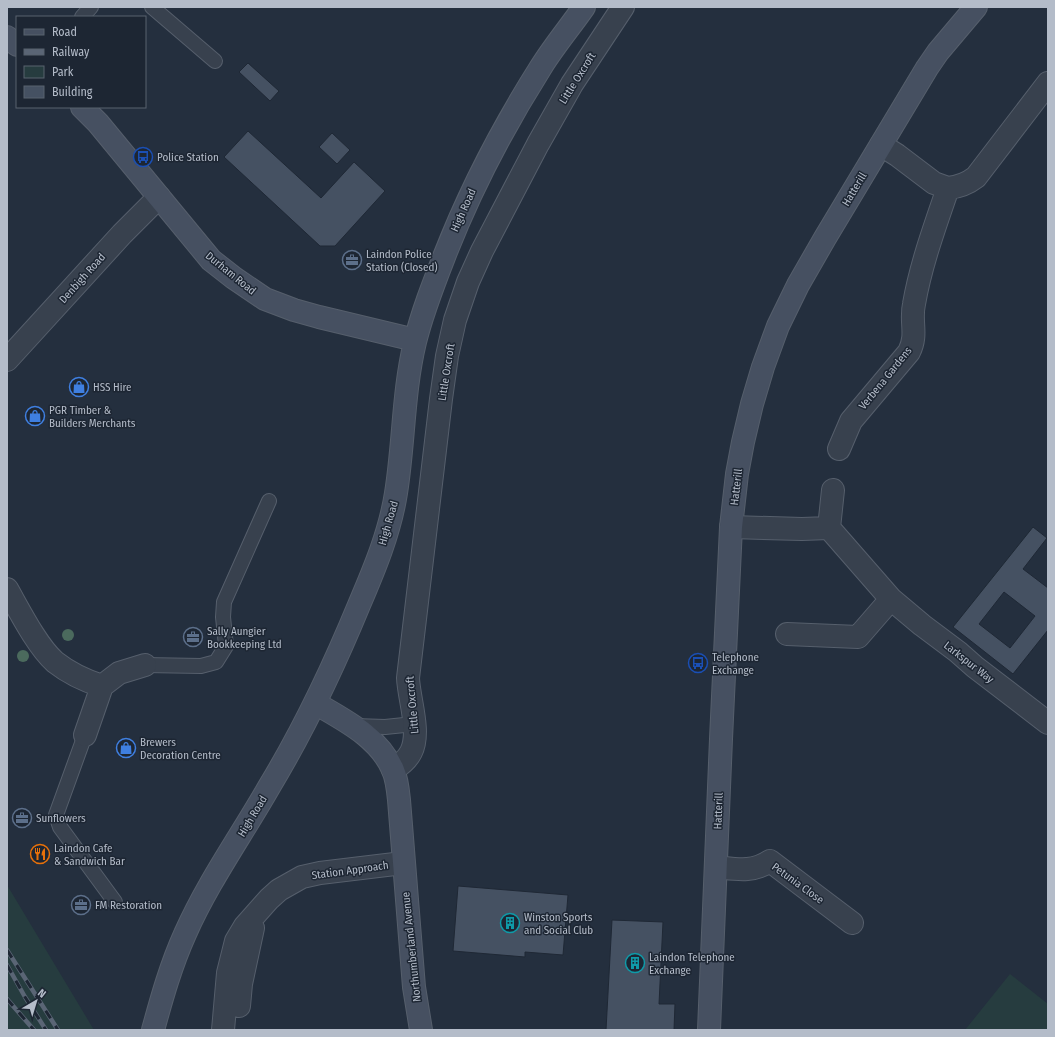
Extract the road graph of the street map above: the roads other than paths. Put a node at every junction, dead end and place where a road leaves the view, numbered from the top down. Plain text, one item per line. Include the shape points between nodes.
1 (91, 7) edge
2 (152, 7) edge
3 (584, 7) edge
4 (623, 7) edge
5 (976, 7) edge
6 (83, 16) edge
7 (7, 37) edge
8 (16, 44) edge
9 (215, 61) dead end
10 (1048, 83) edge
11 (83, 108) edge
12 (881, 145) junction
13 (948, 188) junction
14 (159, 197) junction
15 (415, 340) junction
16 (7, 360) edge
17 (839, 449) dead end
18 (833, 490) dead end
19 (269, 501) dead end
20 (732, 527) junction
21 (829, 528) junction
22 (7, 589) edge
23 (891, 599) junction
24 (787, 634) dead end
25 (145, 665) joint
26 (102, 686) junction
27 (315, 703) junction
28 (1048, 723) edge
29 (414, 724) junction
30 (355, 726) junction
31 (86, 735) joint
32 (393, 770) junction
33 (403, 863) junction
34 (716, 867) junction
35 (115, 902) dead end
36 (260, 908) junction
37 (852, 923) dead end
38 (153, 1030) edge
39 (224, 1030) edge
40 (237, 1030) edge
41 (421, 1030) edge
42 (709, 1030) edge

1 - 6 lane
2 - 9 lane
3 - 15 street, High Road via 542,65 490,153 454,231 430,292
4 - 29 street, Little Oxcroft via 572,84 538,144 482,251 455,320 441,399 408,678
5 - 12 street, Hatterill via 934,58
7 - 8 street
10 - 13 street via 976,177 967,184
11 - 14 street, Durham Road
12 - 13 street via 934,183
12 - 20 street, Hatterill via 798,285 778,326 763,367 742,442
13 - 17 street, Verbena Gardens via 934,227 913,306 913,344 851,421
14 - 15 street, Durham Road via 211,260 265,299 319,317
14 - 16 street, Denbigh Road
15 - 27 street, High Road via 407,383 402,449 392,516 359,605
18 - 21 street
19 - 25 lane via 224,602 226,646 216,662 201,666
20 - 21 street
20 - 34 street, Hatterill
21 - 23 street, Larkspur Way
22 - 26 street via 38,641 55,661 85,681
23 - 24 street via 858,637
23 - 28 street, Larkspur Way
25 - 26 street via 119,673
26 - 31 street
27 - 30 street
27 - 38 street, High Road via 271,785 204,894 169,973
29 - 30 lane
29 - 32 street, Little Oxcroft via 414,744 411,753
30 - 32 street via 374,742
31 - 35 lane via 56,814 60,827
32 - 33 street via 399,800
33 - 36 street, Station Approach via 302,877 279,890
33 - 41 street, Northumberland Avenue via 414,987
34 - 37 street, Petunia Close via 742,870 762,867 770,861
34 - 42 street, Hatterill
36 - 39 street, Station Approach via 236,941 228,973
36 - 40 street, Station Approach via 241,984

